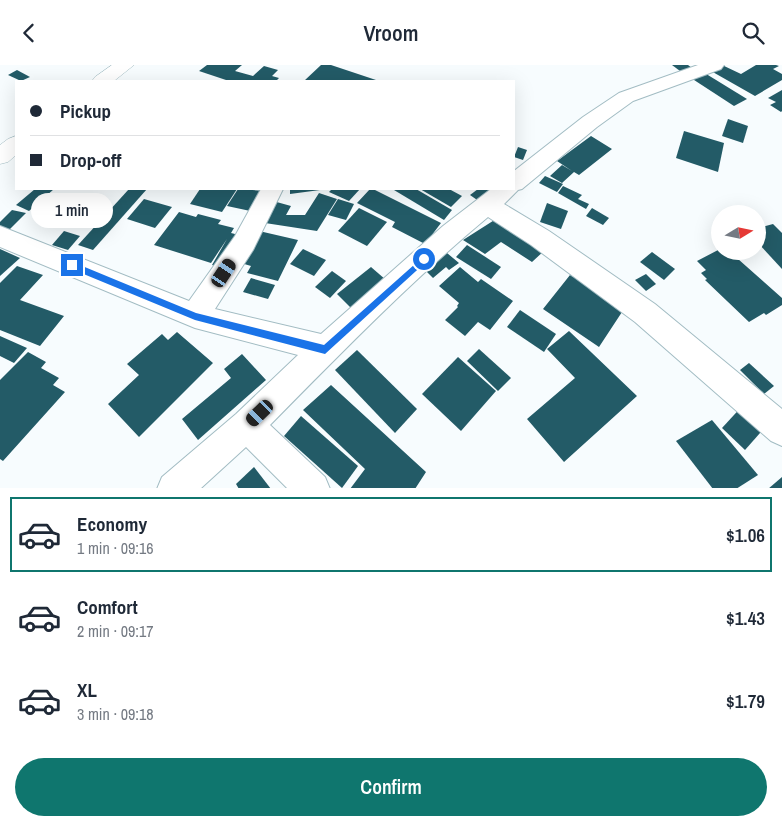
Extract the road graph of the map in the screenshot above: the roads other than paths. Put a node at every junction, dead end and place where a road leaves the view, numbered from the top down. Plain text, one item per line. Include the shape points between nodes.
1 (124, 65) edge
2 (715, 65) edge
3 (103, 80) edge
4 (15, 145) edge
5 (0, 156) edge
6 (515, 182) edge
7 (271, 190) edge
8 (497, 197) edge
9 (0, 236) edge
10 (195, 316) junction
11 (325, 349) junction
12 (247, 425) junction
13 (782, 430) edge
14 (175, 488) edge
15 (312, 488) edge

1 - 3 street
2 - 6 street via 626,97
4 - 5 street
7 - 10 street via 244,243
8 - 11 street via 452,233
8 - 13 street via 540,238 645,313
9 - 10 street
10 - 11 street
11 - 12 street
12 - 14 street
12 - 15 street

